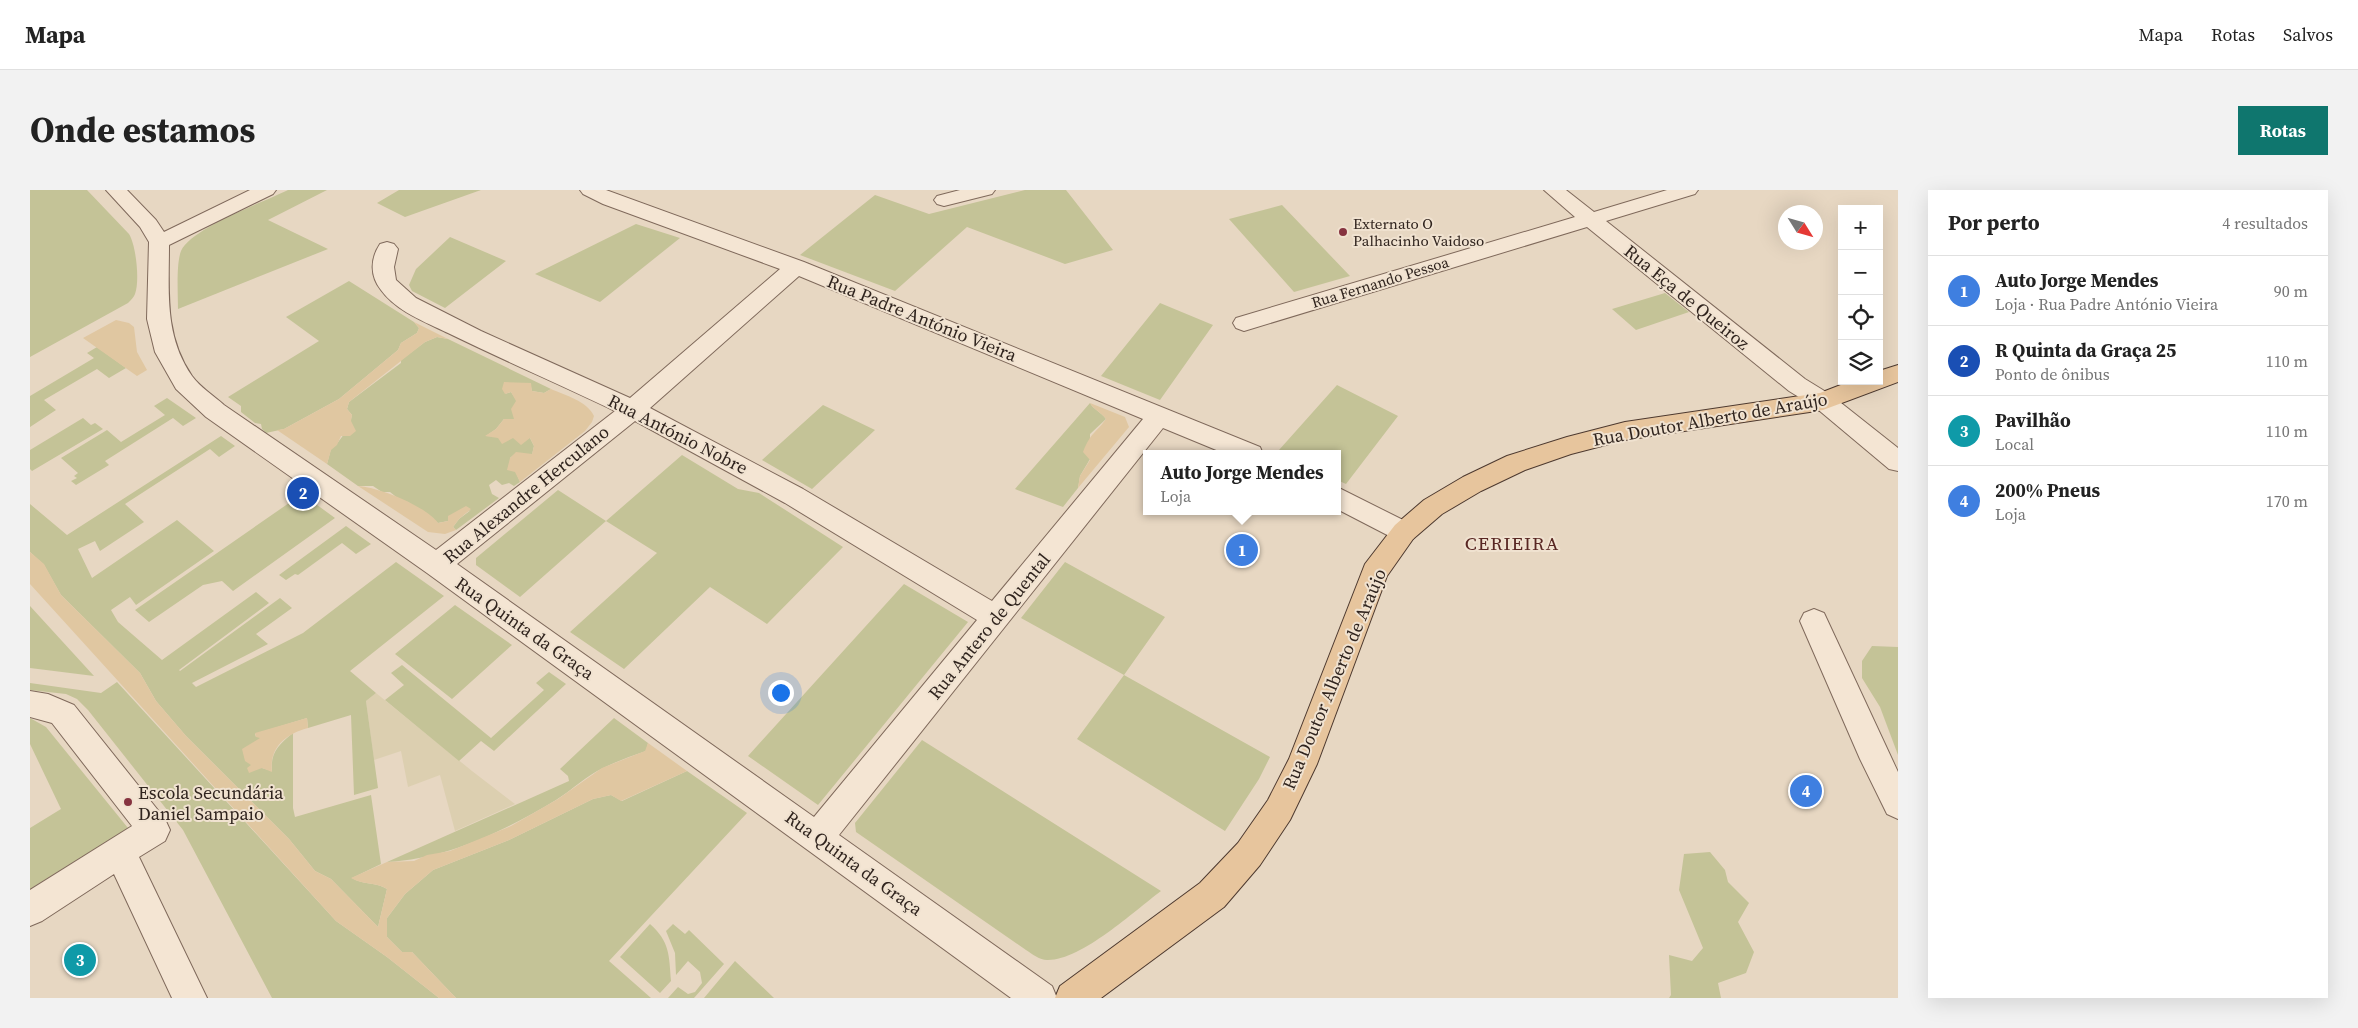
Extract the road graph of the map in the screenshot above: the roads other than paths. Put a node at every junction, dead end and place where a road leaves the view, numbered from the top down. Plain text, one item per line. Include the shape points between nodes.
1 (116, 190) edge
2 (266, 190) edge
3 (590, 190) edge
4 (985, 190) edge
5 (1554, 190) edge
6 (1688, 190) edge
7 (944, 200) dead end
8 (1591, 220) junction
9 (159, 242) junction
10 (387, 249) dead end
11 (796, 266) junction
12 (1244, 322) dead end
13 (1898, 373) edge
14 (1883, 379) edge
15 (1864, 385) edge
16 (1823, 400) junction
17 (632, 410) junction
18 (1160, 415) junction
19 (1242, 450) edge
20 (1898, 462) edge
21 (1341, 499) edge
22 (1404, 532) junction
23 (437, 565) junction
24 (996, 617) junction
25 (1814, 621) dead end
26 (30, 704) edge
27 (1898, 804) edge
28 (818, 836) junction
29 (120, 852) junction
30 (30, 908) edge
31 (190, 998) edge
32 (1040, 998) edge
33 (1072, 998) edge

1 - 9 street via 149,224
2 - 9 street
3 - 11 street, Rua Padre António Vieira
4 - 7 street
5 - 8 street, Rua Eça de Queiroz
6 - 8 street, Rua Fernando Pessoa
8 - 12 street, Rua Fernando Pessoa
8 - 16 street, Rua Eça de Queiroz via 1797,385
9 - 23 street, Rua Quinta da Graça via 158,319 167,352 184,383 252,438
10 - 17 street, Rua António Nobre via 381,266 384,279 392,291 408,303
11 - 17 street, Rua Alexandre Herculano
11 - 18 street, Rua Padre António Vieira
13 - 14 main road
15 - 16 main road, Rua Doutor Alberto de Araújo
16 - 20 street, Rua Eça de Queiroz
16 - 22 main road, Rua Doutor Alberto de Araújo via 1625,431 1567,446 1516,463 1472,484 1433,507
17 - 23 street, Rua Alexandre Herculano
17 - 24 street, Rua António Nobre via 787,492
18 - 19 street, Rua Padre António Vieira
18 - 24 street, Rua Antero de Quental
21 - 22 street
22 - 33 main road, Rua Doutor Alberto de Araújo via 1375,572 1302,764 1279,810 1249,854 1212,895
23 - 28 street, Rua Quinta da Graça
24 - 28 street, Rua Antero de Quental
25 - 27 street
26 - 29 street via 63,714 154,830
28 - 32 street, Rua Quinta da Graça
29 - 30 street
29 - 31 street

